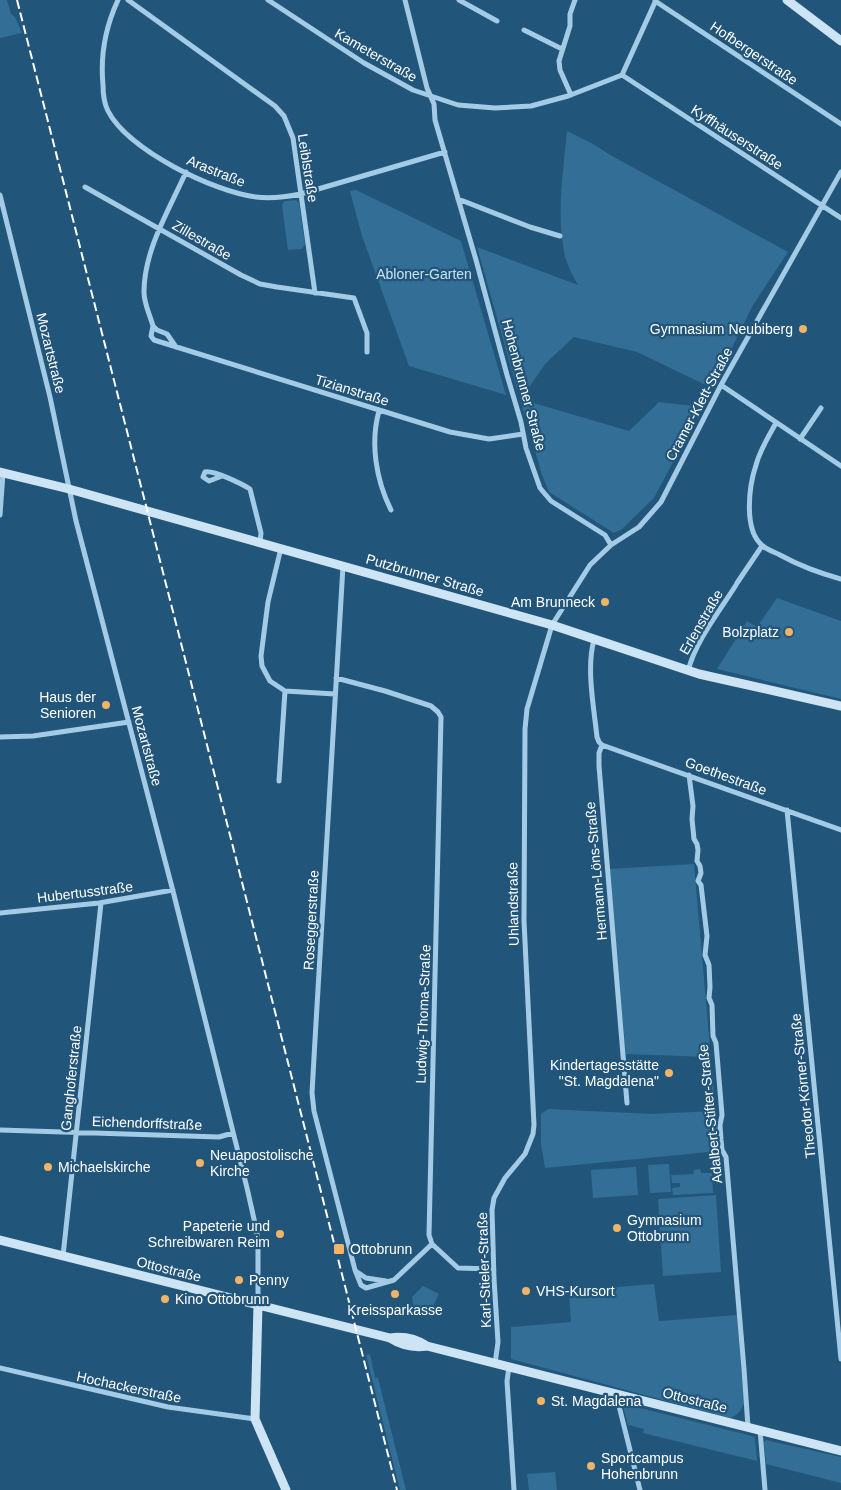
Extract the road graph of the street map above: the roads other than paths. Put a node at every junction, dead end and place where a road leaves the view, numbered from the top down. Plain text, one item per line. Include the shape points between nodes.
1 (118, 0) edge
2 (128, 0) edge
3 (268, 0) edge
4 (405, 0) edge
5 (459, 0) edge
6 (575, 0) edge
7 (655, 0) edge
8 (790, 1) edge
9 (497, 21) dead end
10 (524, 30) dead end
11 (841, 41) edge
12 (562, 49) junction
13 (622, 75) junction
14 (570, 95) junction
15 (431, 96) junction
16 (841, 124) edge
17 (445, 152) junction
18 (186, 172) junction
19 (841, 172) edge
20 (85, 187) dead end
21 (302, 194) junction
22 (0, 195) edge
23 (458, 199) junction
24 (822, 205) junction
25 (841, 218) edge
26 (160, 229) junction
27 (560, 236) dead end
28 (315, 293) junction
29 (154, 326) junction
30 (177, 347) junction
31 (367, 352) dead end
32 (721, 385) junction
33 (821, 408) dead end
34 (379, 411) junction
35 (776, 423) junction
36 (524, 434) junction
37 (800, 439) junction
38 (841, 466) edge
39 (1, 473) edge
40 (222, 476) dead end
41 (69, 489) junction
42 (391, 510) dead end
43 (0, 515) edge
44 (260, 542) junction
45 (611, 546) junction
46 (762, 546) junction
47 (281, 548) junction
48 (343, 566) junction
49 (841, 579) edge
50 (552, 625) junction
51 (594, 640) junction
52 (688, 671) junction
53 (336, 678) junction
54 (285, 691) junction
55 (335, 694) junction
56 (841, 706) edge
57 (130, 722) junction
58 (0, 736) edge
59 (602, 745) junction
60 (689, 775) junction
61 (279, 781) dead end
62 (787, 810) junction
63 (841, 830) edge
64 (173, 890) junction
65 (101, 903) junction
66 (0, 913) edge
67 (627, 1103) dead end
68 (0, 1130) edge
69 (77, 1132) junction
70 (233, 1133) junction
71 (505, 1178) joint
72 (0, 1240) edge
73 (432, 1244) junction
74 (63, 1256) junction
75 (494, 1268) junction
76 (355, 1270) junction
77 (386, 1281) junction
78 (258, 1306) junction
79 (841, 1359) edge
80 (495, 1364) junction
81 (509, 1367) junction
82 (0, 1368) edge
83 (616, 1394) junction
84 (255, 1419) junction
85 (748, 1427) junction
86 (760, 1430) junction
87 (841, 1450) edge
88 (286, 1490) edge
89 (514, 1490) edge
90 (640, 1490) edge
91 (765, 1490) edge

1 - 18 street, Arastraße via 102,53 104,97 108,110 120,127 138,143
2 - 21 street, Leiblstraße via 275,106 284,116 290,127
3 - 15 street, Kameterstraße via 383,74
4 - 15 street, Hohenbrunner Straße
5 - 9 street
6 - 12 street
7 - 13 street
7 - 16 street, Hofbergerstraße
8 - 11 street
10 - 12 street
12 - 14 street via 560,70
13 - 14 street, Kameterstraße
13 - 24 street, Kyffhäuserstraße
14 - 15 street, Kameterstraße via 531,106 495,108 458,105
15 - 17 street, Hohenbrunner Straße
17 - 21 street, Arastraße
17 - 23 street, Hohenbrunner Straße
18 - 21 street, Arastraße via 240,194 279,198
18 - 26 street, Tizianstraße
19 - 24 street, Cramer-Klett-Straße
20 - 26 street, Zillestraße
21 - 28 street, Leiblstraße
22 - 41 street, Mozartstraße via 50,397
23 - 27 street
23 - 36 street, Hohenbrunner Straße
24 - 25 street, Kyffhäuserstraße
24 - 32 street, Cramer-Klett-Straße
26 - 28 street, Zillestraße via 260,284
26 - 29 street, Tizianstraße via 149,261 144,293
28 - 31 street via 354,298 367,333
29 - 30 street, Tizianstraße via 167,334
29 - 30 street, Tizianstraße via 152,338
30 - 34 street, Tizianstraße
32 - 35 street
32 - 45 street, Cramer-Klett-Straße via 661,502 639,527
33 - 37 street
34 - 36 street, Tizianstraße via 471,437 489,439
34 - 42 street via 374,434 375,455 384,495
35 - 37 street
35 - 46 street via 764,443 753,476 749,507 754,534
36 - 45 street, Hohenbrunner Straße via 528,455 545,496 605,535
37 - 38 street
39 - 41 street, Putzbrunner Straße
39 - 43 street
40 - 44 street via 250,489 262,533
41 - 44 street, Putzbrunner Straße
41 - 57 street, Mozartstraße
44 - 47 street, Putzbrunner Straße
45 - 50 street, Cramer-Klett-Straße via 590,565
46 - 49 street via 801,566
46 - 52 street, Erlenstraße via 704,636
47 - 48 street, Putzbrunner Straße
47 - 54 street via 268,602 261,656 266,675
48 - 50 street, Putzbrunner Straße
48 - 53 street, Roseggerstraße
50 - 51 street, Putzbrunner Straße
50 - 71 street, Uhlandstraße via 525,729 524,921 534,1125 525,1154
51 - 52 street, Putzbrunner Straße
51 - 59 street, Hermann-Löns-Straße via 591,663 593,690 597,737
52 - 56 street, Putzbrunner Straße
53 - 55 street, Roseggerstraße
53 - 73 street, Ludwig-Thoma-Straße via 431,706 438,712 442,724 429,1222
54 - 55 street
54 - 61 street
55 - 76 street, Roseggerstraße via 312,1093
57 - 58 street via 33,736
57 - 64 street, Mozartstraße
59 - 60 street, Goethestraße
59 - 67 street, Hermann-Löns-Straße via 599,766
60 - 62 street, Goethestraße
60 - 85 street, Adalbert-Stifter-Straße via 694,840 701,873 698,881 701,884 706,936 705,955 709,965 709,998 716,1043 722,1150 726,1157
62 - 63 street, Goethestraße
62 - 79 street, Theodor-Körner-Straße
64 - 65 street, Hubertusstraße
64 - 70 street, Mozartstraße
65 - 66 street, Hubertusstraße
65 - 69 street, Ganghoferstraße
68 - 69 street, Eichendorffstraße
69 - 70 street, Eichendorffstraße via 220,1137
69 - 74 street, Ganghoferstraße
70 - 78 street, Mozartstraße via 256,1228
71 - 75 street, Karl-Stieler-Straße via 494,1198 492,1210
72 - 74 street, Ottostraße
73 - 75 street via 458,1268
73 - 77 street, Roseggerstraße via 394,1280
74 - 78 street, Ottostraße
75 - 80 street, Karl-Stieler-Straße via 498,1342
76 - 77 street via 366,1278
76 - 77 street, Roseggerstraße via 361,1285 366,1288
78 - 80 street, Ottostraße
78 - 84 street
80 - 81 street, Ottostraße
81 - 83 street, Ottostraße
81 - 89 street via 507,1381
82 - 84 street, Hochackerstraße via 168,1407
83 - 85 street, Ottostraße
83 - 90 street
84 - 88 street
85 - 86 street, Ottostraße
86 - 87 street, Ottostraße
86 - 91 street

